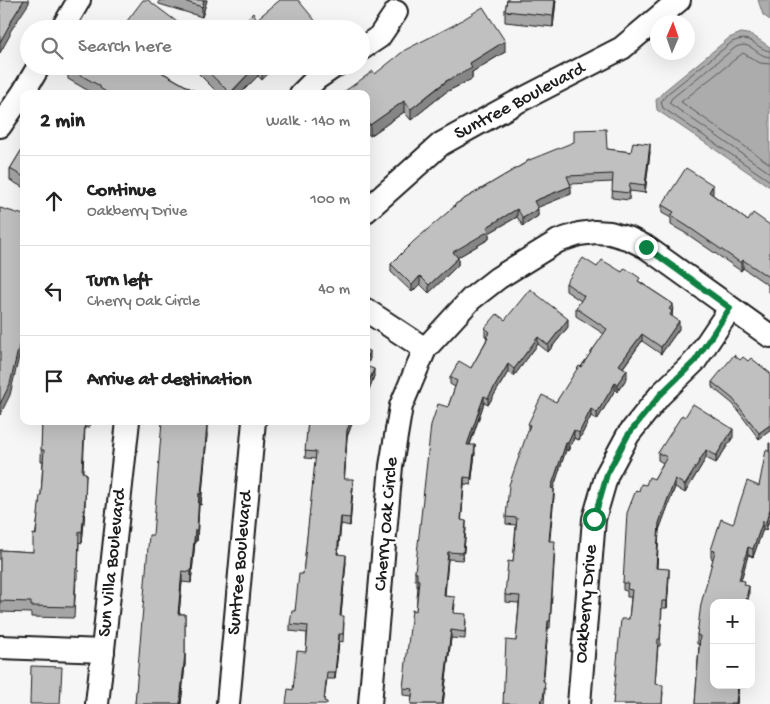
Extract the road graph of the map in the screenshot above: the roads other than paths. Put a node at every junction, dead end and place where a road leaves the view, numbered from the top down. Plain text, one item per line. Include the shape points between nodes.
1 (79, 0) edge
2 (679, 0) edge
3 (396, 12) dead end
4 (67, 20) edge
5 (370, 43) edge
6 (34, 75) edge
7 (322, 75) edge
8 (26, 90) edge
9 (305, 90) edge
10 (20, 98) edge
11 (0, 126) edge
12 (370, 207) edge
13 (730, 308) junction
14 (370, 313) edge
15 (770, 336) edge
16 (425, 349) junction
17 (128, 425) edge
18 (254, 425) edge
19 (0, 647) edge
20 (103, 651) junction
21 (97, 704) edge
22 (228, 704) edge
23 (370, 704) edge
24 (579, 704) edge

1 - 4 street
2 - 12 street, Suntree Boulevard via 622,48 441,144
3 - 5 street via 379,37
6 - 8 street
7 - 9 street
10 - 11 street
13 - 15 street, Cherry Oak Circle
13 - 16 street, Cherry Oak Circle via 646,247 630,239 610,233 578,234 558,241 498,278 472,299
13 - 24 street, Oakberry Drive via 695,361 660,395 628,435 607,474 594,519
14 - 16 street
16 - 23 street, Cherry Oak Circle via 401,406 391,466
17 - 20 street, Sun Villa Boulevard
18 - 22 street, Suntree Boulevard
19 - 20 street
20 - 21 street, Sun Villa Boulevard

